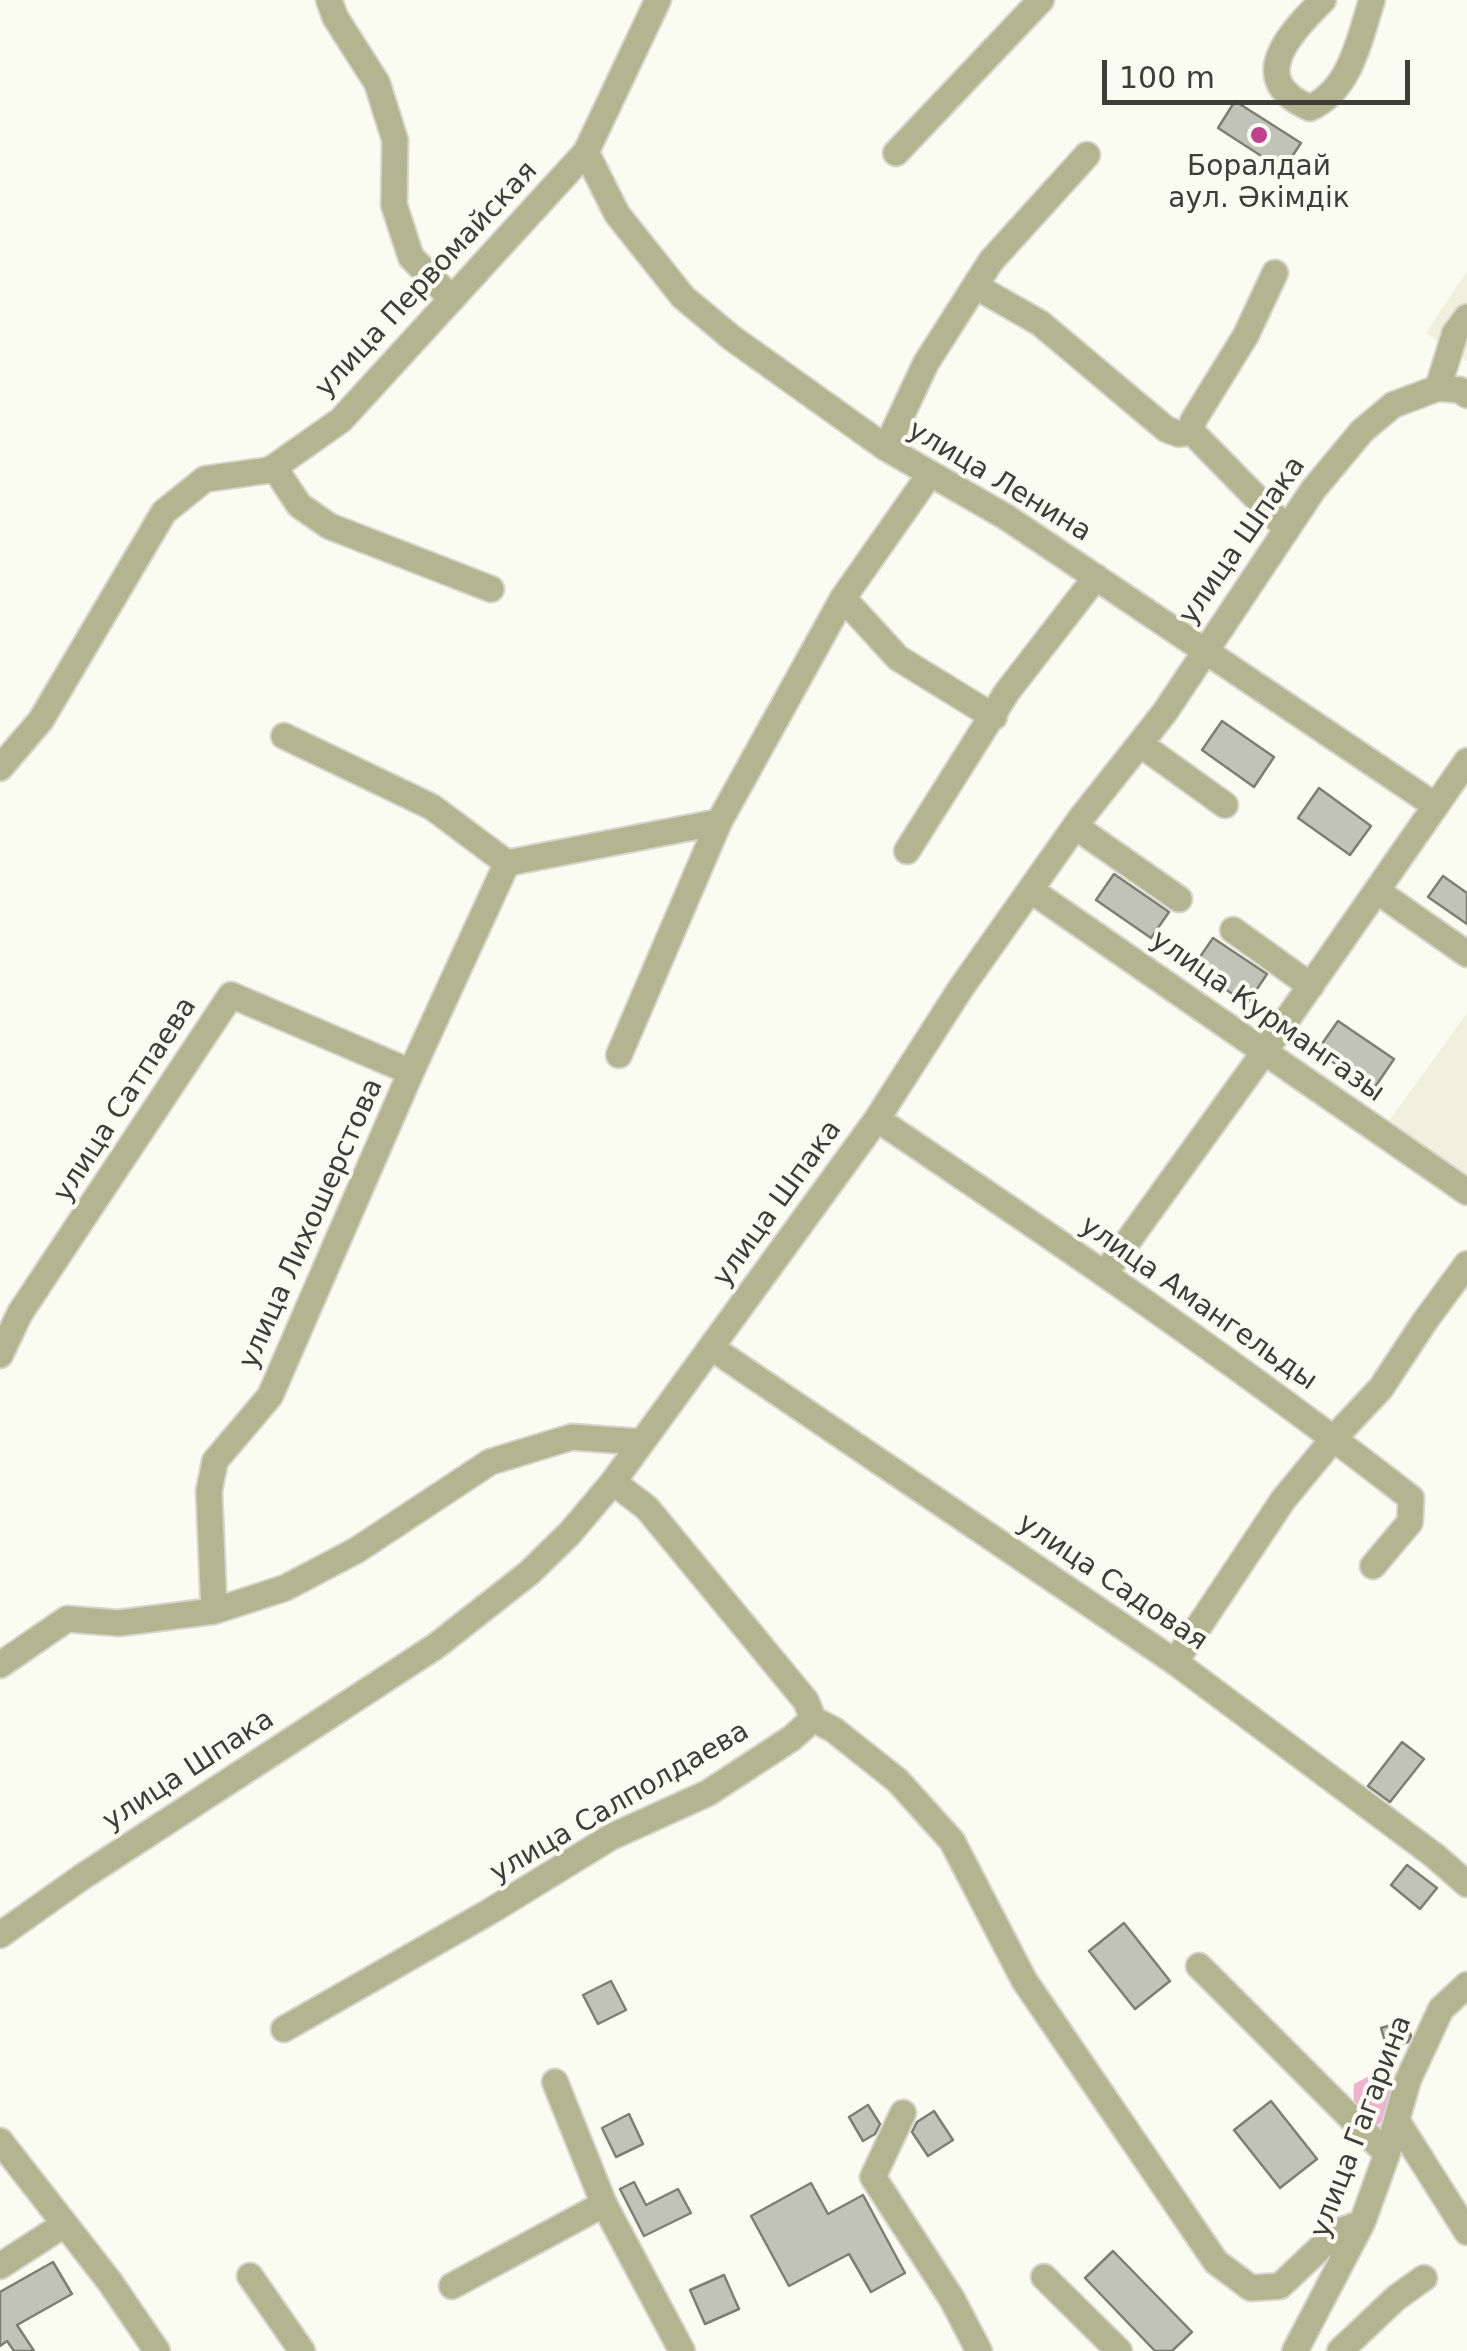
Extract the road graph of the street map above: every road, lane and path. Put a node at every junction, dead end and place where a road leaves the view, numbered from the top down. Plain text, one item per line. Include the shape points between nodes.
1 (329, 0) edge
2 (658, 0) edge
3 (1041, 0) edge
4 (1323, 0) edge
5 (1372, 0) edge
6 (586, 152) junction
7 (896, 153) dead end
8 (1086, 155) dead end
9 (1275, 272) dead end
10 (975, 286) junction
11 (452, 298) junction
12 (1467, 317) edge
13 (1438, 388) junction
14 (1467, 395) edge
15 (1192, 432) junction
16 (886, 448) junction
17 (274, 467) junction
18 (930, 474) junction
19 (1286, 529) junction
20 (1096, 577) junction
21 (492, 589) dead end
22 (843, 598) junction
23 (1204, 650) junction
24 (994, 717) junction
25 (284, 736) dead end
26 (1140, 744) junction
27 (1467, 761) edge
28 (0, 768) edge
29 (1224, 805) dead end
30 (1436, 806) junction
31 (719, 822) junction
32 (1076, 826) junction
33 (907, 851) dead end
34 (508, 862) junction
35 (1032, 891) junction
36 (1377, 892) junction
37 (1179, 899) dead end
38 (1233, 930) dead end
39 (1467, 954) edge
40 (1310, 986) junction
41 (1265, 1051) junction
42 (619, 1056) dead end
43 (411, 1072) junction
44 (877, 1119) junction
45 (1467, 1192) edge
46 (1467, 1264) edge
47 (1106, 1273) junction
48 (712, 1348) junction
49 (0, 1355) edge
50 (1334, 1438) junction
51 (641, 1442) junction
52 (614, 1482) junction
53 (1373, 1566) dead end
54 (214, 1610) junction
55 (1175, 1662) junction
56 (0, 1665) edge
57 (814, 1719) junction
58 (1467, 1884) edge
59 (0, 1935) edge
60 (1198, 1966) dead end
61 (1467, 1985) edge
62 (284, 2029) dead end
63 (555, 2082) dead end
64 (904, 2113) dead end
65 (1397, 2121) junction
66 (0, 2141) edge
67 (1388, 2154) junction
68 (604, 2204) junction
69 (1362, 2223) junction
70 (64, 2224) junction
71 (1467, 2232) edge
72 (0, 2266) edge
73 (250, 2276) dead end
74 (1044, 2277) dead end
75 (1424, 2278) dead end
76 (452, 2286) dead end
77 (157, 2351) edge
78 (302, 2351) edge
79 (682, 2351) edge
80 (980, 2351) edge
81 (1119, 2351) edge
82 (1295, 2351) edge
83 (1340, 2351) edge

1 - 11 street via 377,83 395,140 394,205 411,257
2 - 6 street, улица Первомайская
3 - 7 street
4 - 5 street via 1276,60 1278,85 1310,108 1330,99 1352,64
6 - 11 street, улица Первомайская
6 - 16 street, улица Ленина via 617,214 682,297
8 - 10 street via 990,260
9 - 15 street
10 - 15 street via 1040,323 1166,429
10 - 16 street via 926,363
11 - 17 street, улица Первомайская via 341,420
12 - 13 street
13 - 14 street
13 - 19 street, улица Шпака via 1393,405 1362,432
15 - 19 street
16 - 18 street, улица Ленина
17 - 21 street via 299,505 329,526
17 - 28 street, улица Первомайская via 205,479 164,512 41,720
18 - 20 street, улица Ленина
18 - 22 street
19 - 23 street, улица Шпака
20 - 23 street, улица Ленина
20 - 24 street
22 - 24 street via 898,658
22 - 31 street
23 - 26 street, улица Шпака
23 - 30 street, улица Ленина
24 - 33 street
25 - 34 street via 432,807
26 - 29 street
26 - 32 street, улица Шпака
27 - 30 street
30 - 36 street
31 - 34 street
31 - 42 street
32 - 35 street, улица Шпака
32 - 37 street
34 - 43 street, улица Лихошерстова
35 - 41 street, улица Курмангазы
35 - 44 street, улица Шпака
36 - 39 street
36 - 40 street
38 - 40 street
40 - 41 street
41 - 45 street, улица Курмангазы
41 - 47 street
43 - 49 street, улица Сатпаева via 231,995 20,1314
43 - 54 street, улица Лихошерстова via 270,1396 214,1461
44 - 47 street, улица Амангельды
44 - 48 street, улица Шпака
46 - 50 street via 1381,1388
47 - 50 street, улица Амангельды
48 - 51 street, улица Шпака
48 - 55 street, улица Садовая
50 - 53 street, улица Амангельды via 1412,1498 1410,1522
50 - 55 street
51 - 52 street, улица Шпака
51 - 54 street via 572,1437 490,1462 356,1550 285,1588
52 - 57 street via 647,1508
52 - 59 street, улица Шпака via 529,1573 436,1646
54 - 56 street via 119,1623 67,1619
55 - 58 street, улица Садовая
57 - 62 street, улица Салполдаева via 708,1793 611,1836
57 - 69 street via 898,1781 952,1841 1024,1980 1216,2262 1251,2288 1280,2286 1337,2232
60 - 67 street
61 - 65 street, улица Гагарина via 1440,2009
63 - 68 street
64 - 80 street via 872,2177
65 - 67 street, улица Гагарина
65 - 71 street
66 - 70 street
67 - 69 street, улица Гагарина
68 - 76 street
68 - 79 street
69 - 82 street, улица Гагарина
70 - 72 street
70 - 77 street
73 - 78 street
74 - 81 street
75 - 83 street

